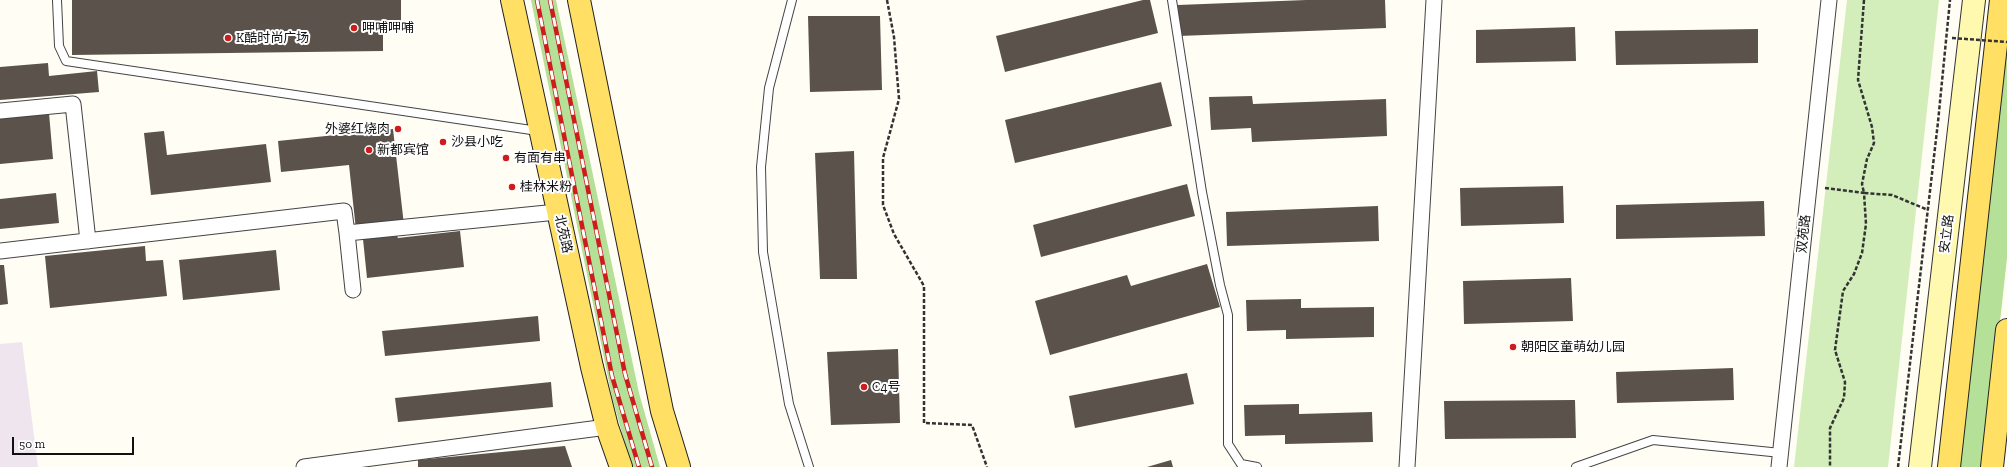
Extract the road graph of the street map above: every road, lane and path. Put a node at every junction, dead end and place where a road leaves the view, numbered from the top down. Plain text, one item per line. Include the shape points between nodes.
1 (57, 0) edge
2 (512, 0) edge
3 (579, 0) edge
4 (792, 0) edge
5 (887, 0) edge
6 (1172, 0) edge
7 (1434, 0) edge
8 (1828, 0) edge
9 (1864, 0) edge
10 (1950, 0) edge
11 (1974, 0) edge
12 (2001, 0) edge
13 (1952, 38) dead end
14 (2007, 42) edge
15 (0, 111) edge
16 (541, 132) junction
17 (1809, 186) junction
18 (1864, 193) junction
19 (1928, 210) junction
20 (557, 212) junction
21 (346, 233) junction
22 (88, 241) junction
23 (0, 251) edge
24 (352, 290) dead end
25 (2007, 330) edge
26 (607, 426) junction
27 (1780, 460) edge
28 (304, 467) edge
29 (621, 467) edge
30 (679, 467) edge
31 (809, 467) edge
32 (986, 467) edge
33 (1257, 467) edge
34 (1407, 467) edge
35 (1576, 467) edge
36 (1830, 467) edge
37 (1898, 467) edge
38 (1920, 467) edge
39 (1949, 467) edge
40 (1992, 467) edge

1 - 16 lane via 59,46 66,61
2 - 16 main road, 北苑路
3 - 30 main road via 662,411
4 - 31 lane via 769,88 761,167 763,252 789,404
5 - 32 path via 894,37 899,99 882,158 883,205 894,234 924,286 924,423 972,425
6 - 33 lane via 1202,192 1228,315 1228,444 1240,464
7 - 34 street
8 - 17 street, 双苑路
9 - 18 path via 1858,80 1874,143 1862,184
10 - 19 path
11 - 38 street, 安立路
12 - 39 main road
13 - 14 path, bridge
15 - 22 street via 73,104
16 - 20 main road, 北苑路
17 - 18 path
17 - 27 street, 双苑路
18 - 19 path via 1892,195
18 - 36 path via 1866,224 1862,253 1854,274 1843,291 1835,350 1845,382 1844,398 1830,428
19 - 37 path
20 - 21 street
20 - 26 main road, 北苑路
21 - 22 street via 344,212
21 - 24 street
22 - 23 street
25 - 40 main road
26 - 28 street
26 - 29 main road, 北苑路
27 - 35 lane via 1653,440

